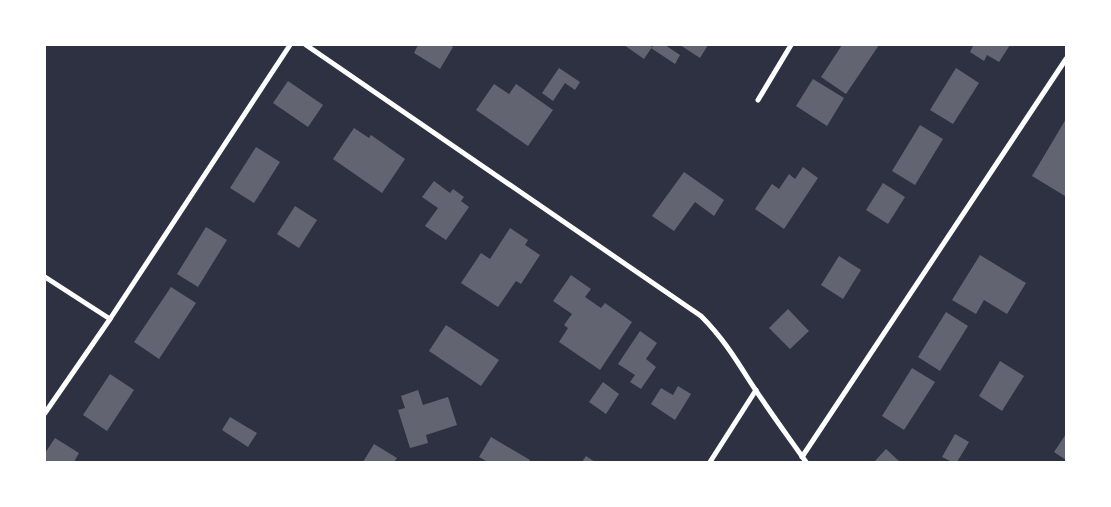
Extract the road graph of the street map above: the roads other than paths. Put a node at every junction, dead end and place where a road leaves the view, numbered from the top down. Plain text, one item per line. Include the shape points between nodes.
1 (290, 45) edge
2 (306, 45) edge
3 (791, 45) edge
4 (1066, 60) edge
5 (758, 100) dead end
6 (45, 277) edge
7 (110, 319) junction
8 (756, 390) junction
9 (45, 413) edge
10 (802, 457) junction
11 (710, 462) edge
12 (806, 462) edge

1 - 7 street
2 - 8 street via 701,316 719,334
3 - 5 street
4 - 10 street
6 - 7 street
7 - 9 street
8 - 10 street
8 - 11 street
10 - 12 street

